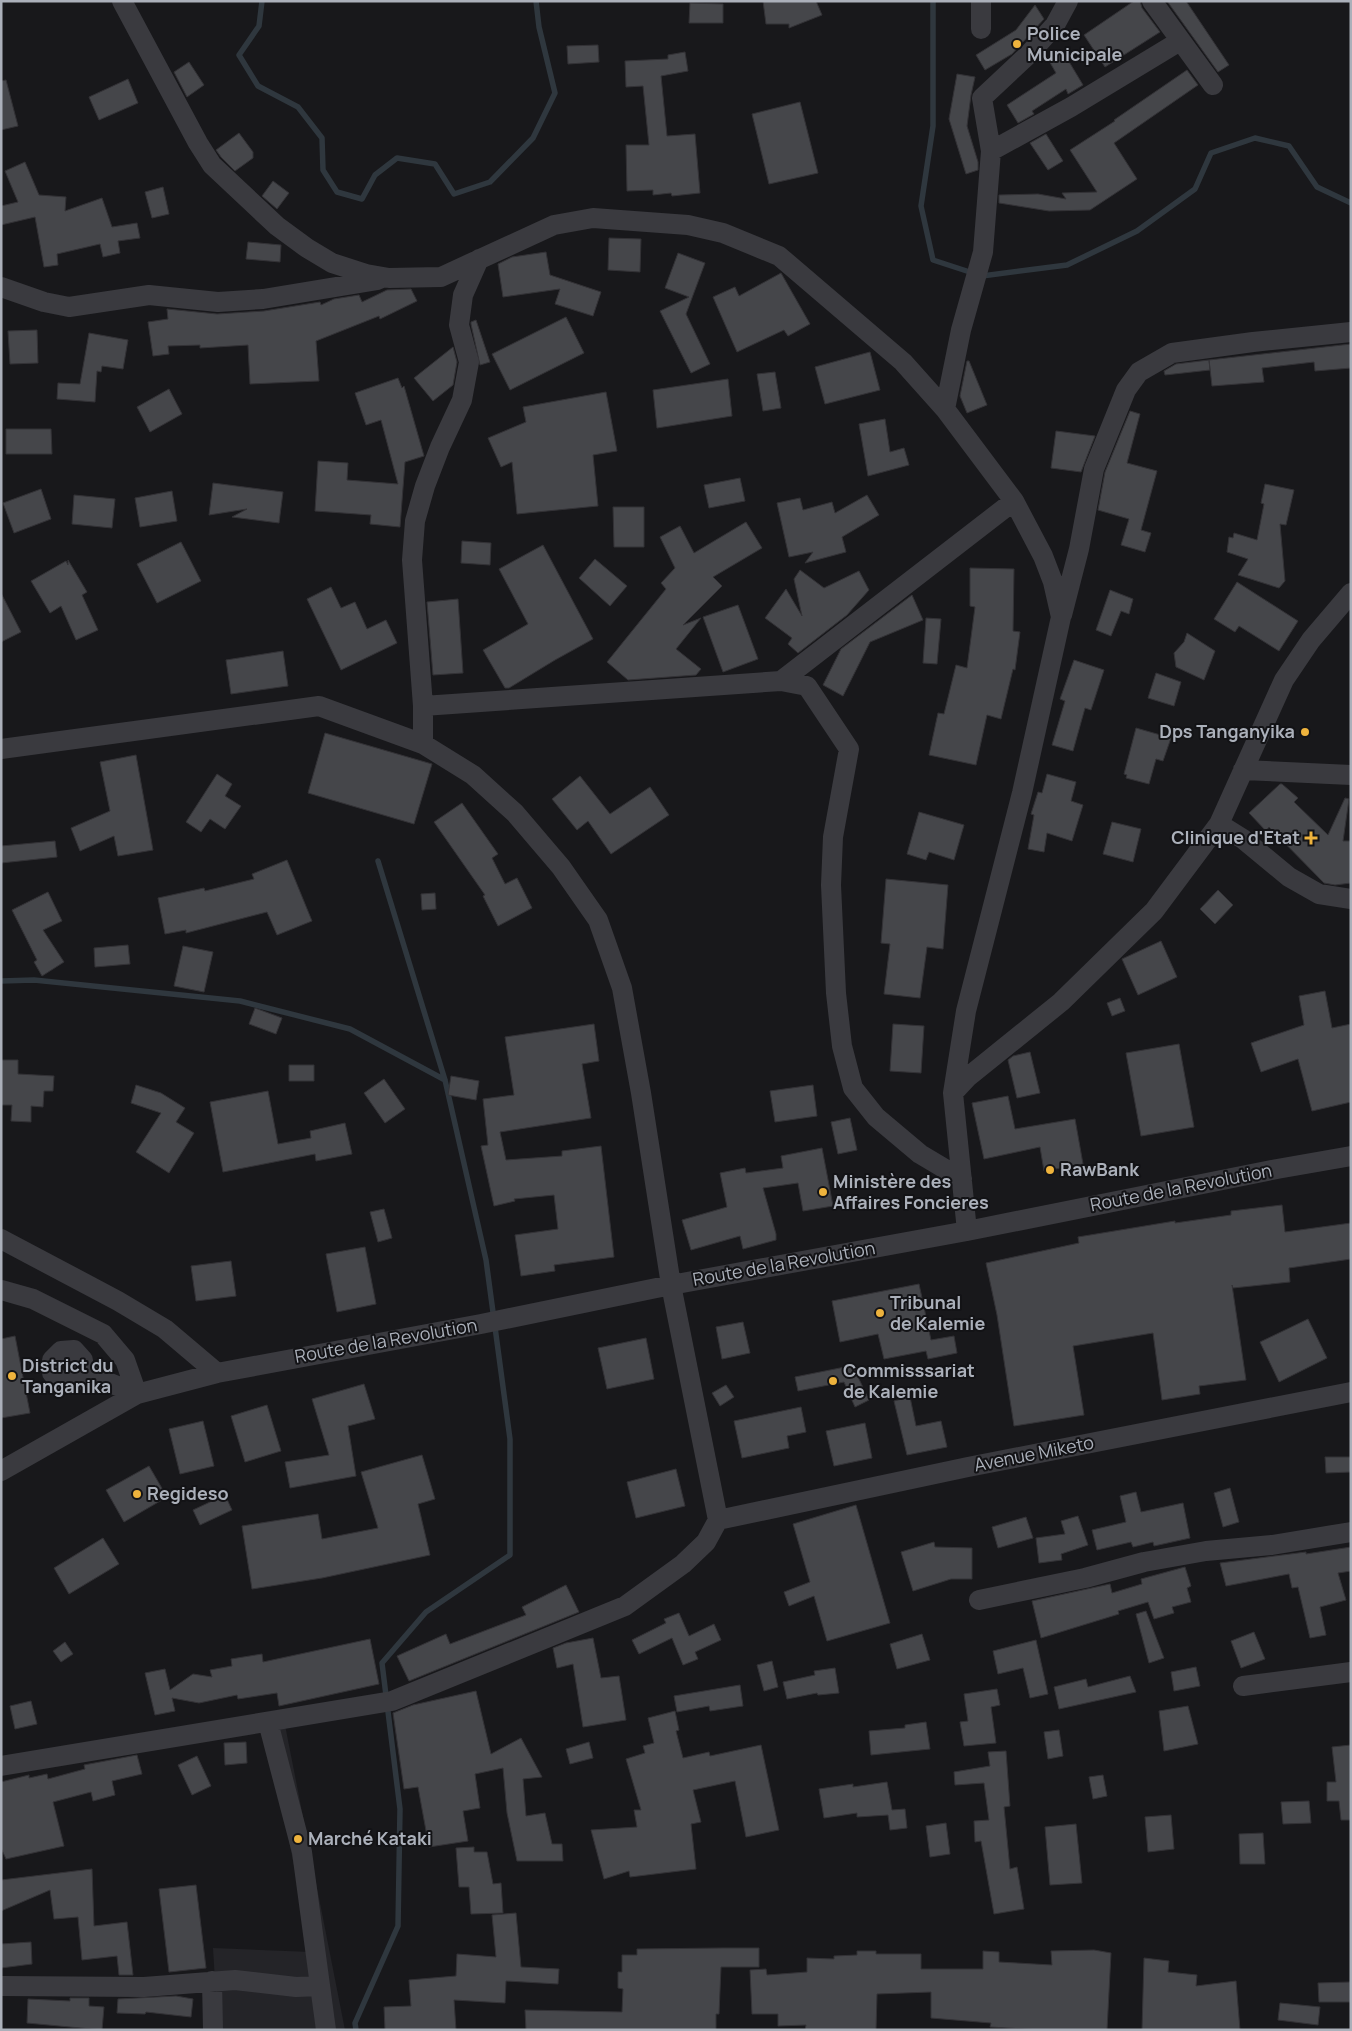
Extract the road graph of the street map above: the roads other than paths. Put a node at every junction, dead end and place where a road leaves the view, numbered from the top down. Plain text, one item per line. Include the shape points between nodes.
1 (122, 1) edge
2 (981, 1) edge
3 (1068, 1) edge
4 (1152, 1) edge
5 (981, 29) dead end
6 (1180, 41) junction
7 (1213, 85) dead end
8 (991, 151) junction
9 (480, 259) junction
10 (389, 278) junction
11 (1, 287) edge
12 (1351, 332) edge
13 (945, 409) junction
14 (1014, 501) junction
15 (1351, 593) edge
16 (1061, 616) junction
17 (781, 681) junction
18 (423, 706) junction
19 (423, 744) junction
20 (1, 750) edge
21 (1243, 770) junction
22 (1351, 775) edge
23 (1219, 824) junction
24 (1351, 899) edge
25 (953, 1093) junction
26 (1351, 1156) edge
27 (962, 1179) junction
28 (967, 1231) junction
29 (1, 1238) edge
30 (671, 1285) junction
31 (1, 1290) edge
32 (84, 1372) dead end
33 (217, 1373) junction
34 (1351, 1392) edge
35 (137, 1394) junction
36 (1, 1471) edge
37 (718, 1520) junction
38 (1351, 1532) edge
39 (979, 1600) dead end
40 (1351, 1672) edge
41 (1243, 1686) dead end
42 (268, 1722) junction
43 (1, 1766) edge
44 (212, 1981) junction
45 (1, 1986) edge
46 (320, 1986) junction
47 (214, 2030) edge
48 (326, 2030) edge

1 - 10 street via 212,165 277,226 307,248 332,263
2 - 5 street
3 - 8 street via 1055,25 982,98
4 - 6 street
6 - 7 street
6 - 8 street
8 - 13 street via 983,252 961,330
9 - 10 street via 441,277
9 - 13 street via 554,225 593,218 688,225 723,233 779,256 903,362
9 - 18 street via 462,295 459,325 469,362 462,400 440,447 415,521 412,560
10 - 11 street via 263,299 218,302 149,295 68,307
12 - 16 street via 1172,353 1139,372 1126,390 1094,469 1080,549
13 - 14 street
14 - 16 street via 1043,556
14 - 17 street
15 - 21 street via 1311,640 1284,680
16 - 25 street via 1022,793 966,1011
17 - 18 street
17 - 27 street via 807,686 849,748 833,837 831,886 836,994 842,1046 853,1088 890,1129 920,1154
18 - 19 street
19 - 20 street via 319,706
19 - 30 street via 473,775 514,813 561,867 598,920 622,988
21 - 22 street
21 - 23 street
23 - 24 street via 1243,839 1289,877 1320,894
23 - 25 street via 1154,911 1061,1002 968,1077
25 - 27 street
26 - 28 street, Route de la Revolution
27 - 28 street
28 - 30 street, Route de la Revolution
29 - 33 street via 165,1329
30 - 33 street, Route de la Revolution
30 - 37 street
31 - 35 street via 33,1299 103,1334 125,1360
32 - 35 street
33 - 35 street, Route de la Revolution
34 - 37 street, Avenue Miketo
35 - 36 street, Route de la Revolution
37 - 42 street via 706,1542 683,1564 625,1606 392,1701
38 - 39 street via 1144,1562
40 - 41 street
42 - 43 street
42 - 46 street via 302,1852
44 - 45 street via 144,1988
44 - 46 street
44 - 47 street
46 - 48 street

